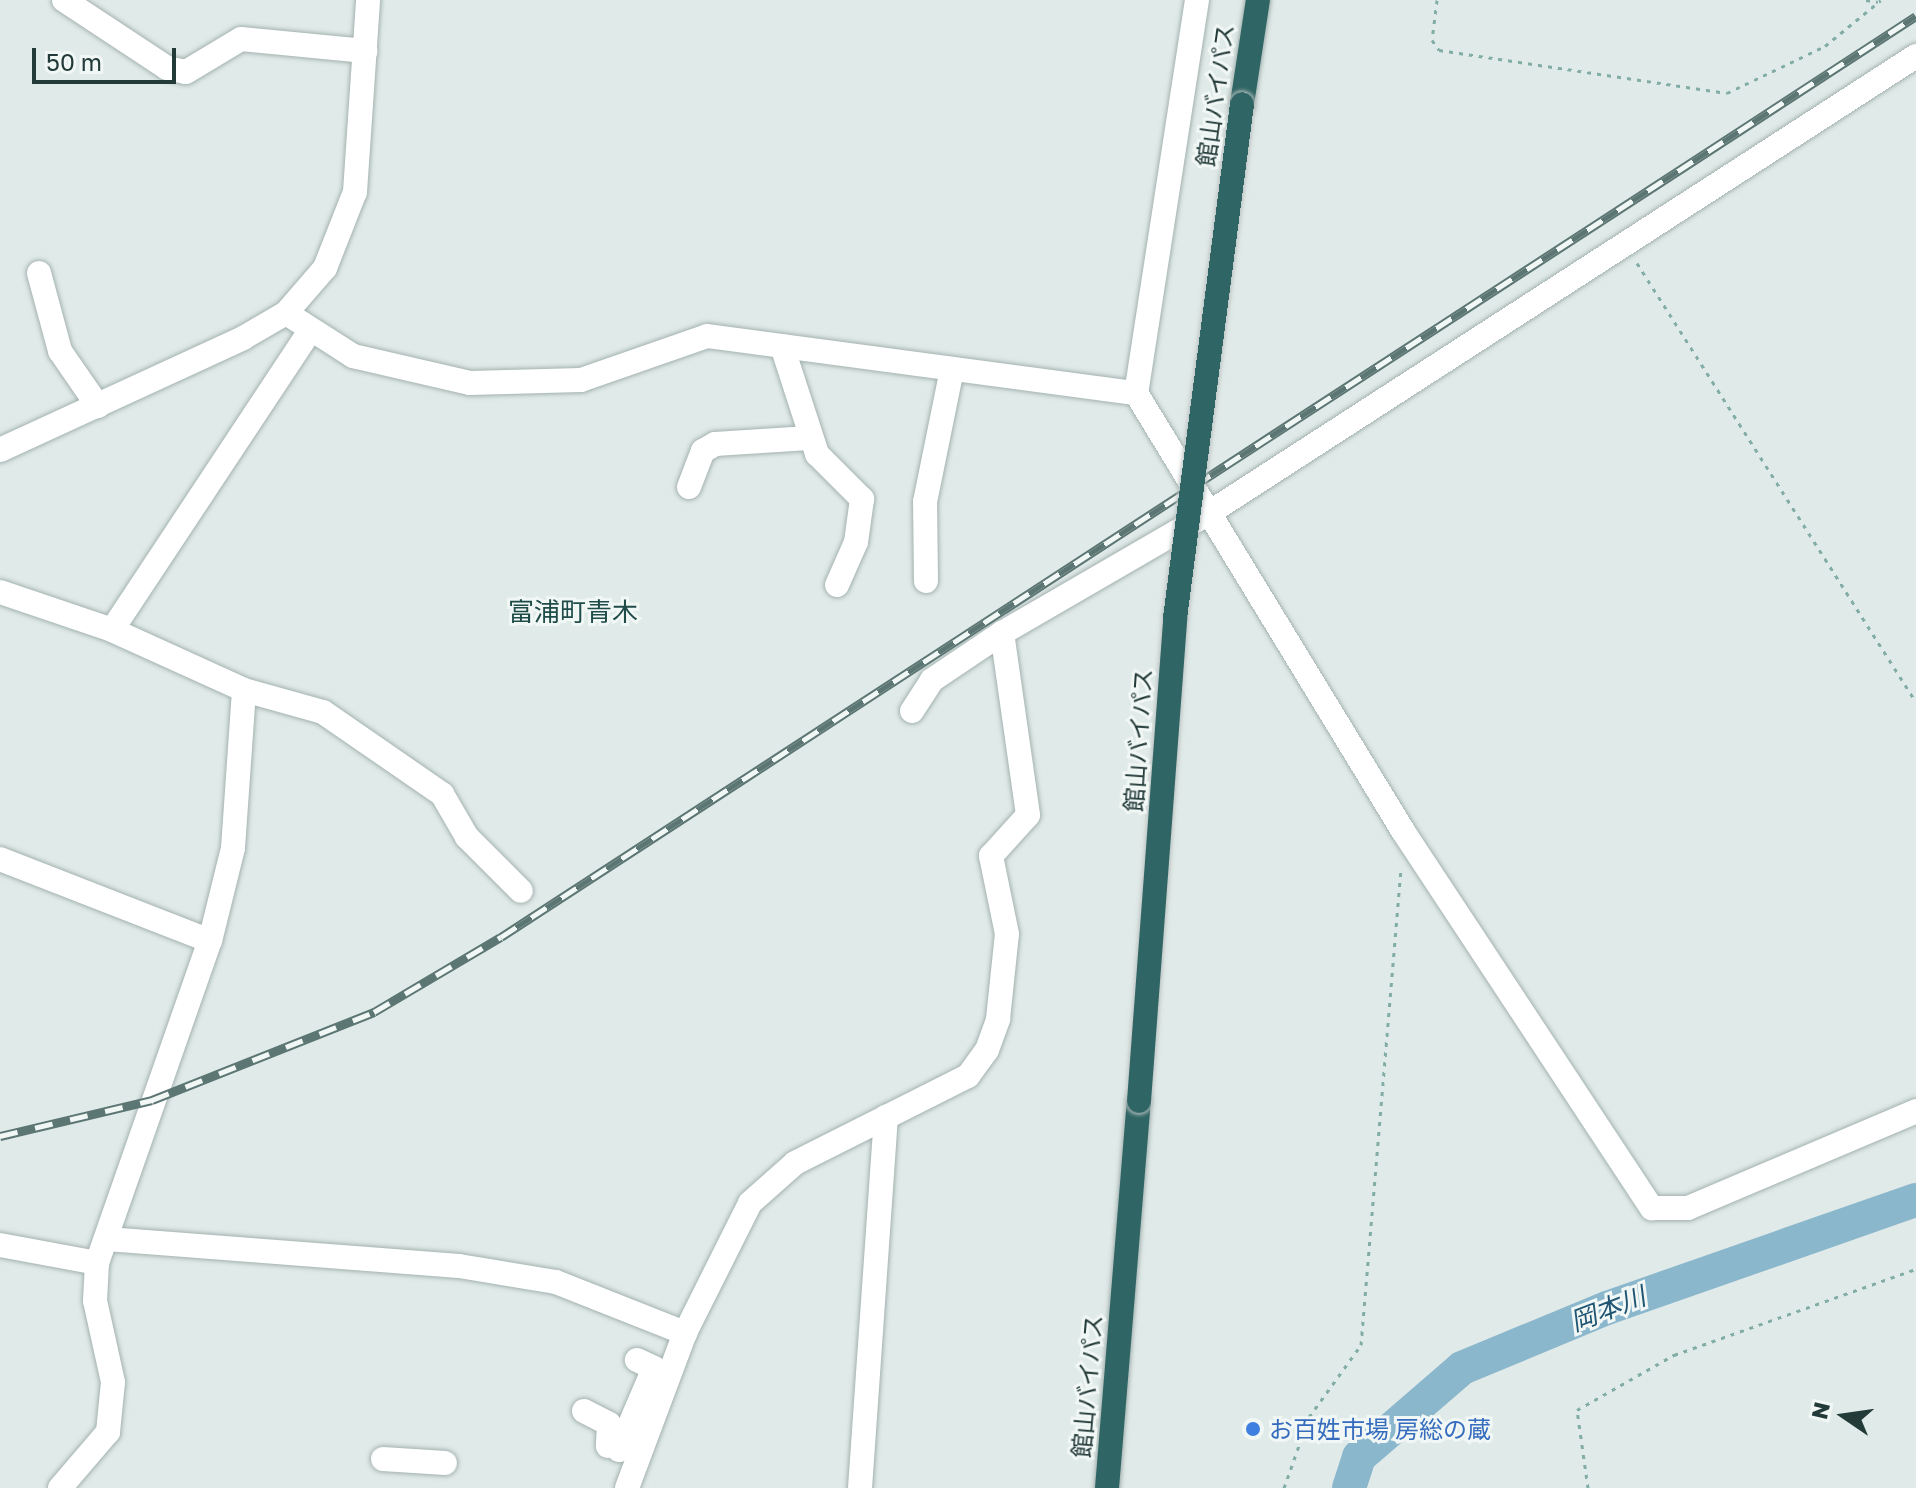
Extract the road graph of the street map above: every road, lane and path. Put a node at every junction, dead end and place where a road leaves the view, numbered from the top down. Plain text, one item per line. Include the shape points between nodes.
1 (64, 0) edge
2 (368, 0) edge
3 (1197, 0) edge
4 (1258, 0) edge
5 (1437, 0) edge
6 (1866, 0) edge
7 (1880, 1) edge
8 (365, 51) junction
9 (1916, 56) edge
10 (1626, 246) junction
11 (39, 273) dead end
12 (286, 313) junction
13 (308, 334) junction
14 (782, 346) junction
15 (952, 369) junction
16 (1136, 393) junction
17 (98, 406) junction
18 (809, 438) junction
19 (0, 450) edge
20 (689, 487) dead end
21 (1209, 513) junction
22 (926, 581) dead end
23 (837, 585) dead end
24 (0, 592) edge
25 (112, 630) junction
26 (1002, 633) junction
27 (244, 690) junction
28 (1916, 702) edge
29 (912, 711) dead end
30 (1403, 831) junction
31 (0, 859) edge
32 (521, 891) dead end
33 (210, 941) junction
34 (1916, 1111) edge
35 (886, 1117) junction
36 (107, 1239) junction
37 (0, 1245) edge
38 (97, 1263) junction
39 (1916, 1269) edge
40 (685, 1333) junction
41 (637, 1360) dead end
42 (584, 1411) dead end
43 (383, 1459) dead end
44 (445, 1463) dead end
45 (60, 1488) edge
46 (627, 1488) edge
47 (860, 1488) edge
48 (1107, 1488) edge
49 (1284, 1488) edge
50 (1588, 1488) edge

1 - 8 street via 167,68 186,72 241,39
2 - 8 street
3 - 16 street
4 - 48 highway, 館山バイパス, bridge via 1175,618
5 - 7 path via 1432,40 1439,50 1727,93 1825,46
6 - 7 path
8 - 12 street via 355,192 344,235
9 - 10 street
10 - 21 street
10 - 28 path
11 - 17 street via 60,351
12 - 13 street
12 - 17 street
13 - 14 street via 353,356 434,378 505,384 581,380 707,336
13 - 25 street
14 - 15 street
14 - 18 street
15 - 16 street
15 - 22 street via 925,502
16 - 21 street
17 - 19 street
18 - 20 street via 715,444 703,451
18 - 23 street via 862,499 856,542
21 - 26 street
21 - 30 street
24 - 25 street
25 - 27 street
26 - 29 street via 932,680
26 - 35 street via 1028,815 991,856 1007,934 998,1019 968,1076
27 - 32 street via 323,712 442,794 467,837
27 - 33 street via 239,808
30 - 34 street via 1652,1208 1688,1208
30 - 49 path via 1361,1345 1309,1417
31 - 33 street
33 - 36 street
35 - 40 street via 795,1163 750,1203
35 - 47 street
36 - 38 street
36 - 40 street via 459,1266 556,1282
37 - 38 street
38 - 45 street via 95,1301 113,1382 108,1432
39 - 50 path via 1674,1355 1577,1410
40 - 46 street
41 - 42 street via 654,1368 614,1448 609,1424
43 - 44 street

